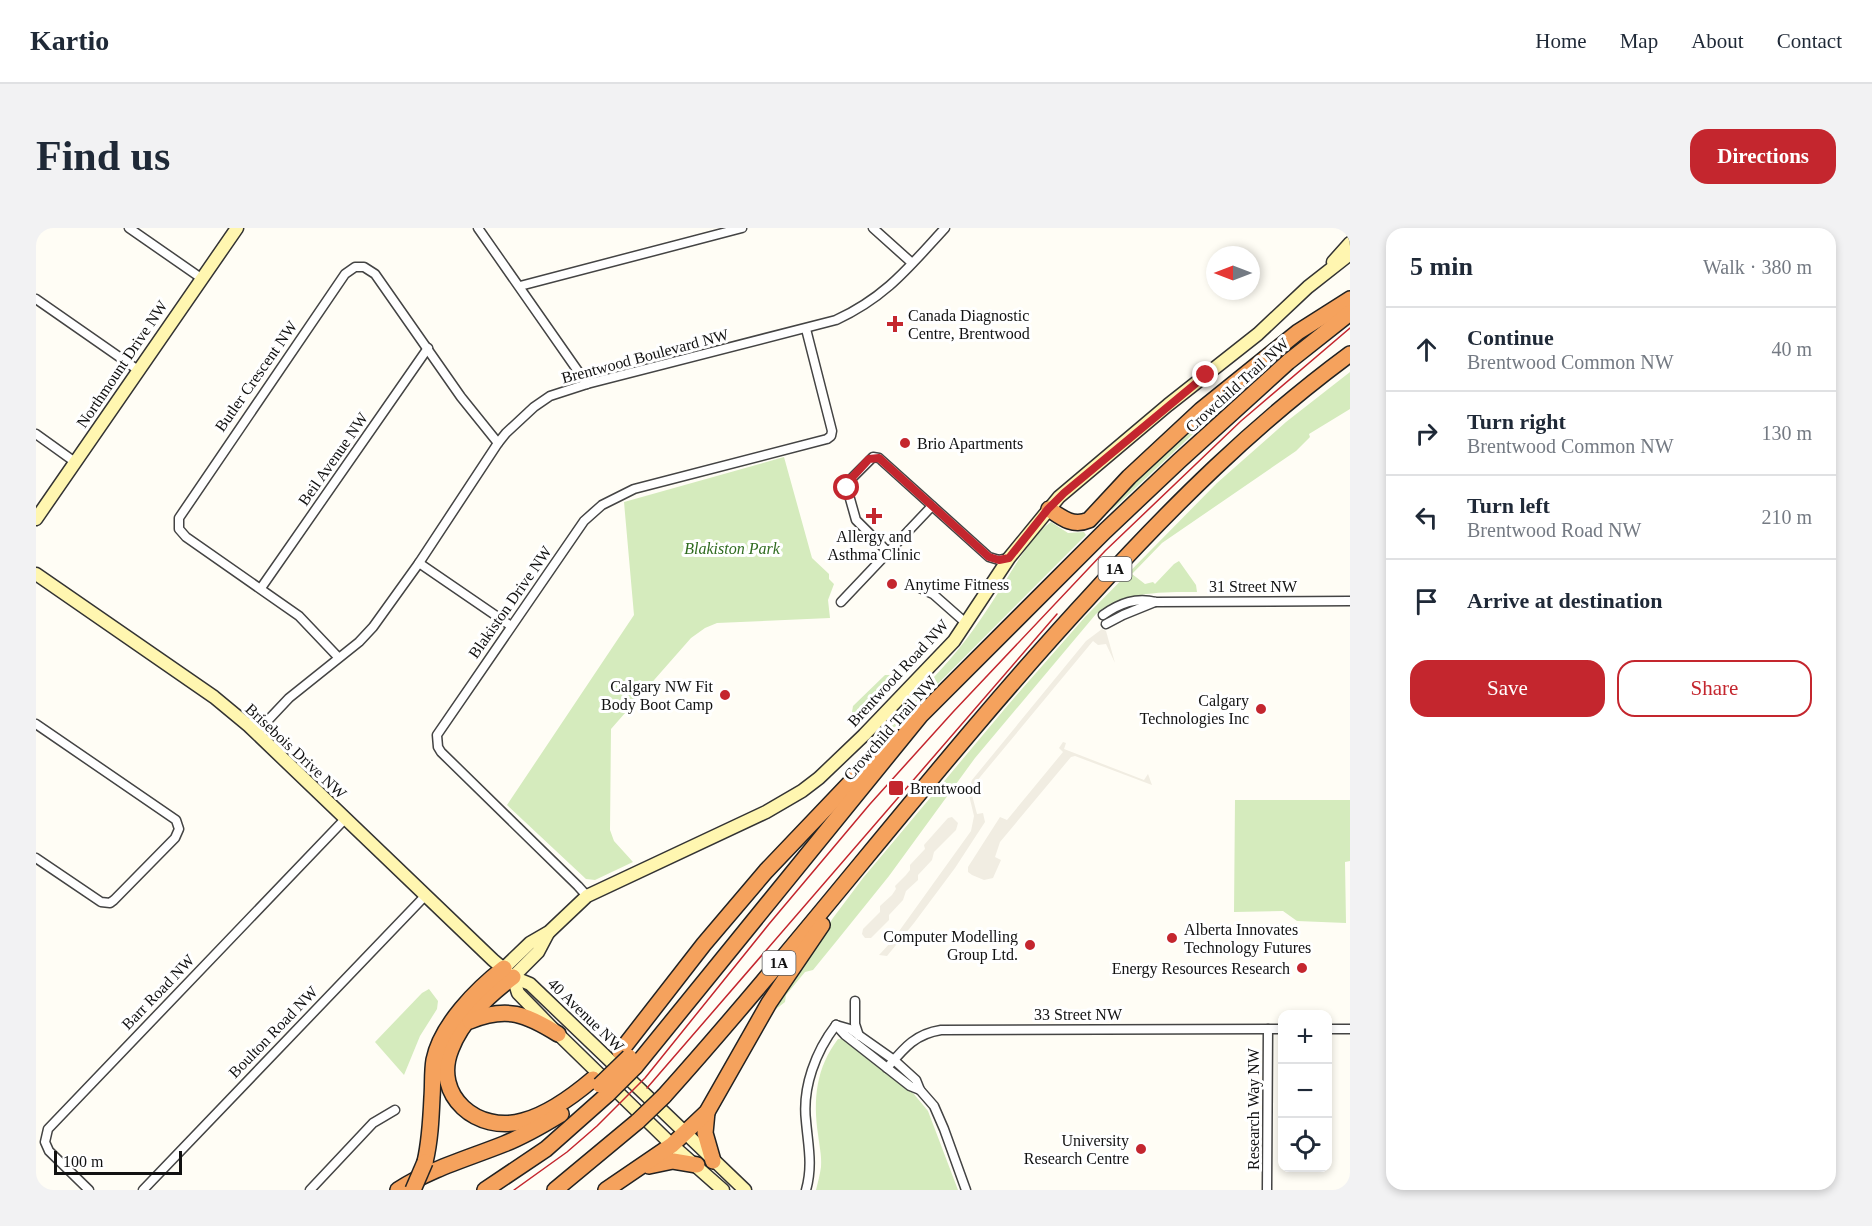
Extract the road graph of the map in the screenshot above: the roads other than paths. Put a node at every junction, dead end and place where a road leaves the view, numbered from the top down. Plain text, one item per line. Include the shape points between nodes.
1 (129, 228) edge
2 (237, 228) edge
3 (478, 228) edge
4 (742, 228) edge
5 (873, 228) edge
6 (945, 228) edge
7 (1350, 233) edge
8 (1347, 249) edge
9 (912, 264) junction
10 (201, 279) junction
11 (520, 286) junction
12 (36, 299) edge
13 (1350, 299) edge
14 (1350, 313) edge
15 (806, 328) junction
16 (428, 348) junction
17 (1350, 354) edge
18 (138, 370) junction
19 (587, 384) junction
20 (36, 434) edge
21 (498, 443) junction
22 (75, 462) junction
23 (932, 506) junction
24 (1048, 509) junction
25 (36, 519) edge
26 (887, 551) junction
27 (1009, 558) junction
28 (419, 563) junction
29 (36, 574) edge
30 (261, 588) junction
31 (920, 588) dead end
32 (1350, 601) edge
33 (841, 602) dead end
34 (1156, 602) junction
35 (1103, 615) dead end
36 (967, 624) junction
37 (1106, 624) dead end
38 (510, 626) junction
39 (338, 657) junction
40 (920, 717) junction
41 (36, 724) edge
42 (256, 733) junction
43 (345, 819) junction
44 (36, 858) edge
45 (841, 888) junction
46 (425, 896) junction
47 (587, 896) junction
48 (508, 973) junction
49 (855, 1001) dead end
50 (468, 1022) junction
51 (836, 1024) junction
52 (1268, 1029) junction
53 (1278, 1029) edge
54 (1332, 1029) edge
55 (1350, 1029) edge
56 (558, 1034) junction
57 (859, 1036) junction
58 (628, 1059) junction
59 (894, 1060) junction
60 (887, 1068) junction
61 (600, 1086) junction
62 (920, 1089) junction
63 (395, 1110) dead end
64 (707, 1112) junction
65 (686, 1134) junction
66 (672, 1145) junction
67 (713, 1161) junction
68 (697, 1165) junction
69 (640, 1168) junction
70 (89, 1190) edge
71 (144, 1190) edge
72 (310, 1190) edge
73 (398, 1190) edge
74 (413, 1190) edge
75 (485, 1190) edge
76 (555, 1190) edge
77 (606, 1190) edge
78 (723, 1190) edge
79 (745, 1190) edge
80 (806, 1190) edge
81 (966, 1190) edge
82 (1268, 1190) edge

1 - 10 street
2 - 10 street, Northmount Drive NW
3 - 11 street
4 - 11 street
5 - 9 street
6 - 9 street, Brentwood Boulevard NW
7 - 8 street
8 - 24 street, Brentwood Road NW via 1258,334 1110,453
9 - 15 street, Brentwood Boulevard NW via 887,289 856,310
10 - 18 street, Northmount Drive NW
11 - 19 street
12 - 18 street
13 - 24 highway via 1298,332 1201,410 1089,520 1071,523
14 - 40 highway, Crowchild Trail NW / 1A via 1288,362 1105,531
15 - 19 street, Brentwood Boulevard NW
15 - 38 street, Blakiston Drive NW via 831,436 613,498 585,521
16 - 21 street, Butler Crescent NW
16 - 30 street, Beil Avenue NW
16 - 30 street, Butler Crescent NW via 369,269 355,267 345,274 179,518 179,529 186,537
17 - 45 highway, 1A via 1260,426 1132,550 1034,657
18 - 22 street, Northmount Drive NW
19 - 21 street, Brentwood Boulevard NW via 550,396
20 - 22 street
21 - 28 street, Brentwood Boulevard NW
22 - 25 street, Northmount Drive NW
23 - 26 street
23 - 26 street via 879,458 869,459 847,488 856,520
23 - 27 street via 989,557
24 - 27 street, Brentwood Road NW
26 - 33 street
27 - 36 street, Brentwood Road NW
28 - 38 street
28 - 39 street, Brentwood Boulevard NW via 373,627
29 - 42 street, Brisebois Drive NW via 214,697
30 - 39 street, Butler Crescent NW via 299,616
31 - 36 street via 933,594
32 - 34 street, 31 Street NW
34 - 35 street, 31 Street NW via 1125,602
34 - 37 street, 31 Street NW
36 - 47 street, Brentwood Road NW via 881,718 802,791 766,812
38 - 47 street, Blakiston Drive NW via 436,735 438,747
39 - 42 street, Brentwood Boulevard NW via 289,698
40 - 58 highway, Crowchild Trail NW / 1A via 659,1038
40 - 58 highway via 884,746 766,871 704,944
41 - 44 street via 176,820 179,829 175,838 106,904
42 - 43 street, Brisebois Drive NW
43 - 46 street, Brisebois Drive NW
43 - 70 street, Barr Road NW via 48,1129 45,1142 49,1151
45 - 64 highway via 835,905 769,1003
45 - 76 highway, 1A, bridge via 664,1096
46 - 48 street, Brisebois Drive NW
46 - 71 street, Boulton Road NW
47 - 48 street, Brentwood Road NW via 549,932 530,943
48 - 50 highway
48 - 56 street, 40 Avenue NW via 518,993
48 - 65 street, 40 Avenue NW via 530,984
48 - 74 highway, bridge via 487,981 440,1041 434,1061 426,1162
49 - 57 street
50 - 56 highway via 508,1012 530,1017
50 - 61 highway via 450,1050 447,1073 457,1100 477,1118 506,1124 529,1119
51 - 57 street
51 - 60 street via 844,1035
51 - 80 street via 821,1047 807,1090 805,1119 811,1166
52 - 53 street, 33 Street NW
52 - 59 street, 33 Street NW via 941,1030 918,1036
52 - 82 street, Research Way NW
54 - 55 street
56 - 66 street, 40 Avenue NW
57 - 59 street
58 - 61 highway, Crowchild Trail NW / 1A, bridge
58 - 61 highway
59 - 60 street, 33 Street NW
59 - 62 street via 916,1080
60 - 62 street
61 - 73 highway via 538,1128
61 - 75 highway, Crowchild Trail NW / 1A via 546,1149
62 - 81 street via 934,1106
63 - 72 street via 374,1123
64 - 65 highway
64 - 67 highway via 705,1133
65 - 66 highway
65 - 67 street, 40 Avenue NW
66 - 68 street, 40 Avenue NW
66 - 69 highway
67 - 79 street, 40 Avenue NW
68 - 69 highway via 673,1161
68 - 78 street, 40 Avenue NW
69 - 77 highway

